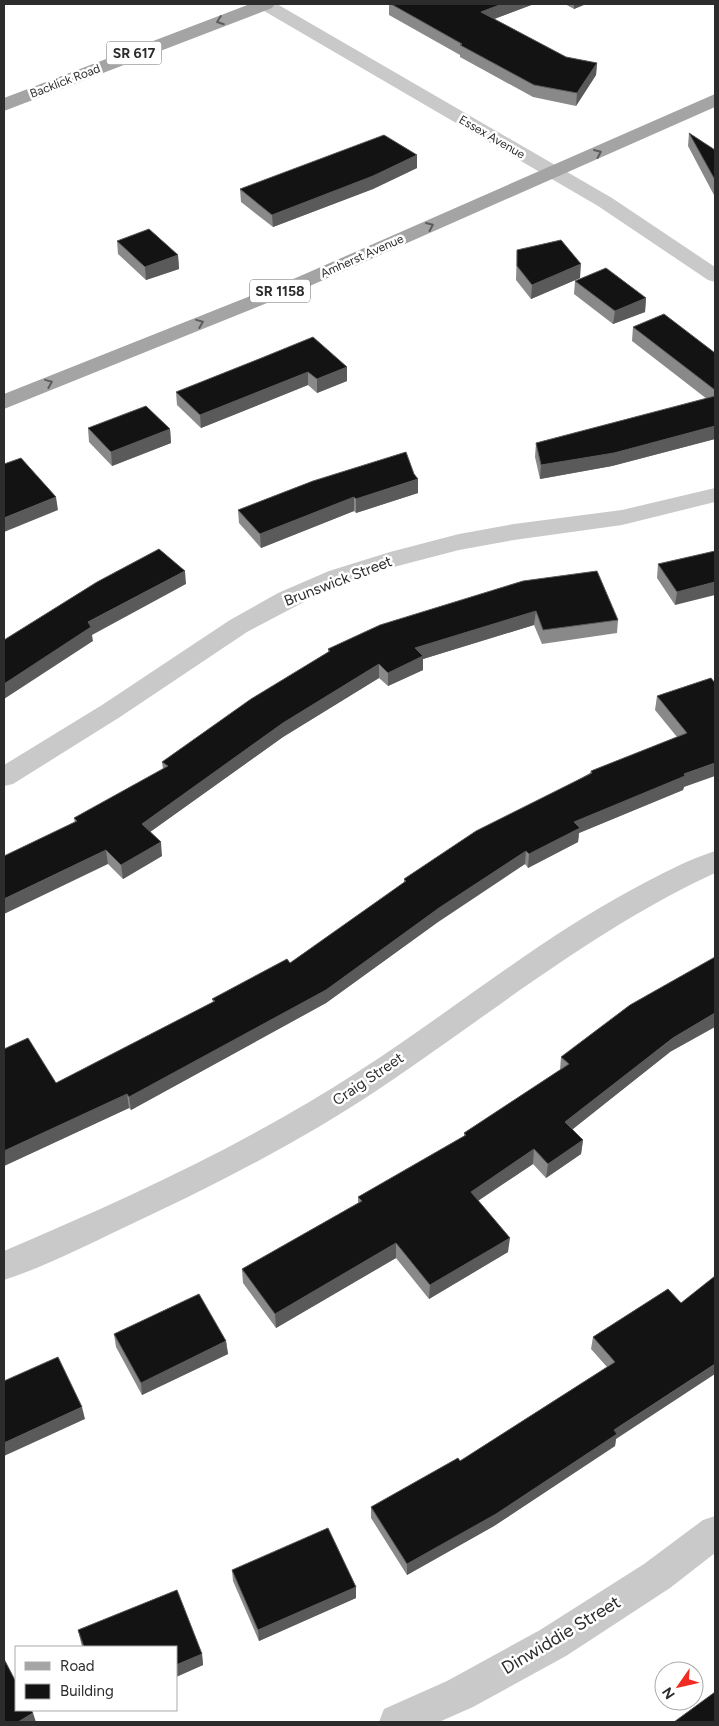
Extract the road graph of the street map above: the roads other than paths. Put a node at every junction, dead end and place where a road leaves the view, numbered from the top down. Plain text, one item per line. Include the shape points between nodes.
1 (265, 4) edge
2 (715, 100) edge
3 (4, 105) edge
4 (554, 173) junction
5 (715, 276) edge
6 (4, 402) edge
7 (715, 495) edge
8 (4, 777) edge
9 (715, 861) edge
10 (4, 1266) edge
11 (715, 1532) edge
12 (397, 1722) edge

1 -> 3 main road, Backlick Road / SR 617
1 - 4 street, Essex Avenue
4 -> 2 main road, Amherst Avenue / SR 1158
4 - 5 street, Essex Avenue
6 -> 4 main road, Amherst Avenue / SR 1158 via 305,281
7 - 8 street, Brunswick Street via 610,520 465,540 336,578 241,623 75,736
9 - 10 street, Craig Street via 638,898 581,932 370,1079 302,1122 116,1219
11 - 12 street, Dinwiddie Street via 657,1576 553,1643 460,1694

